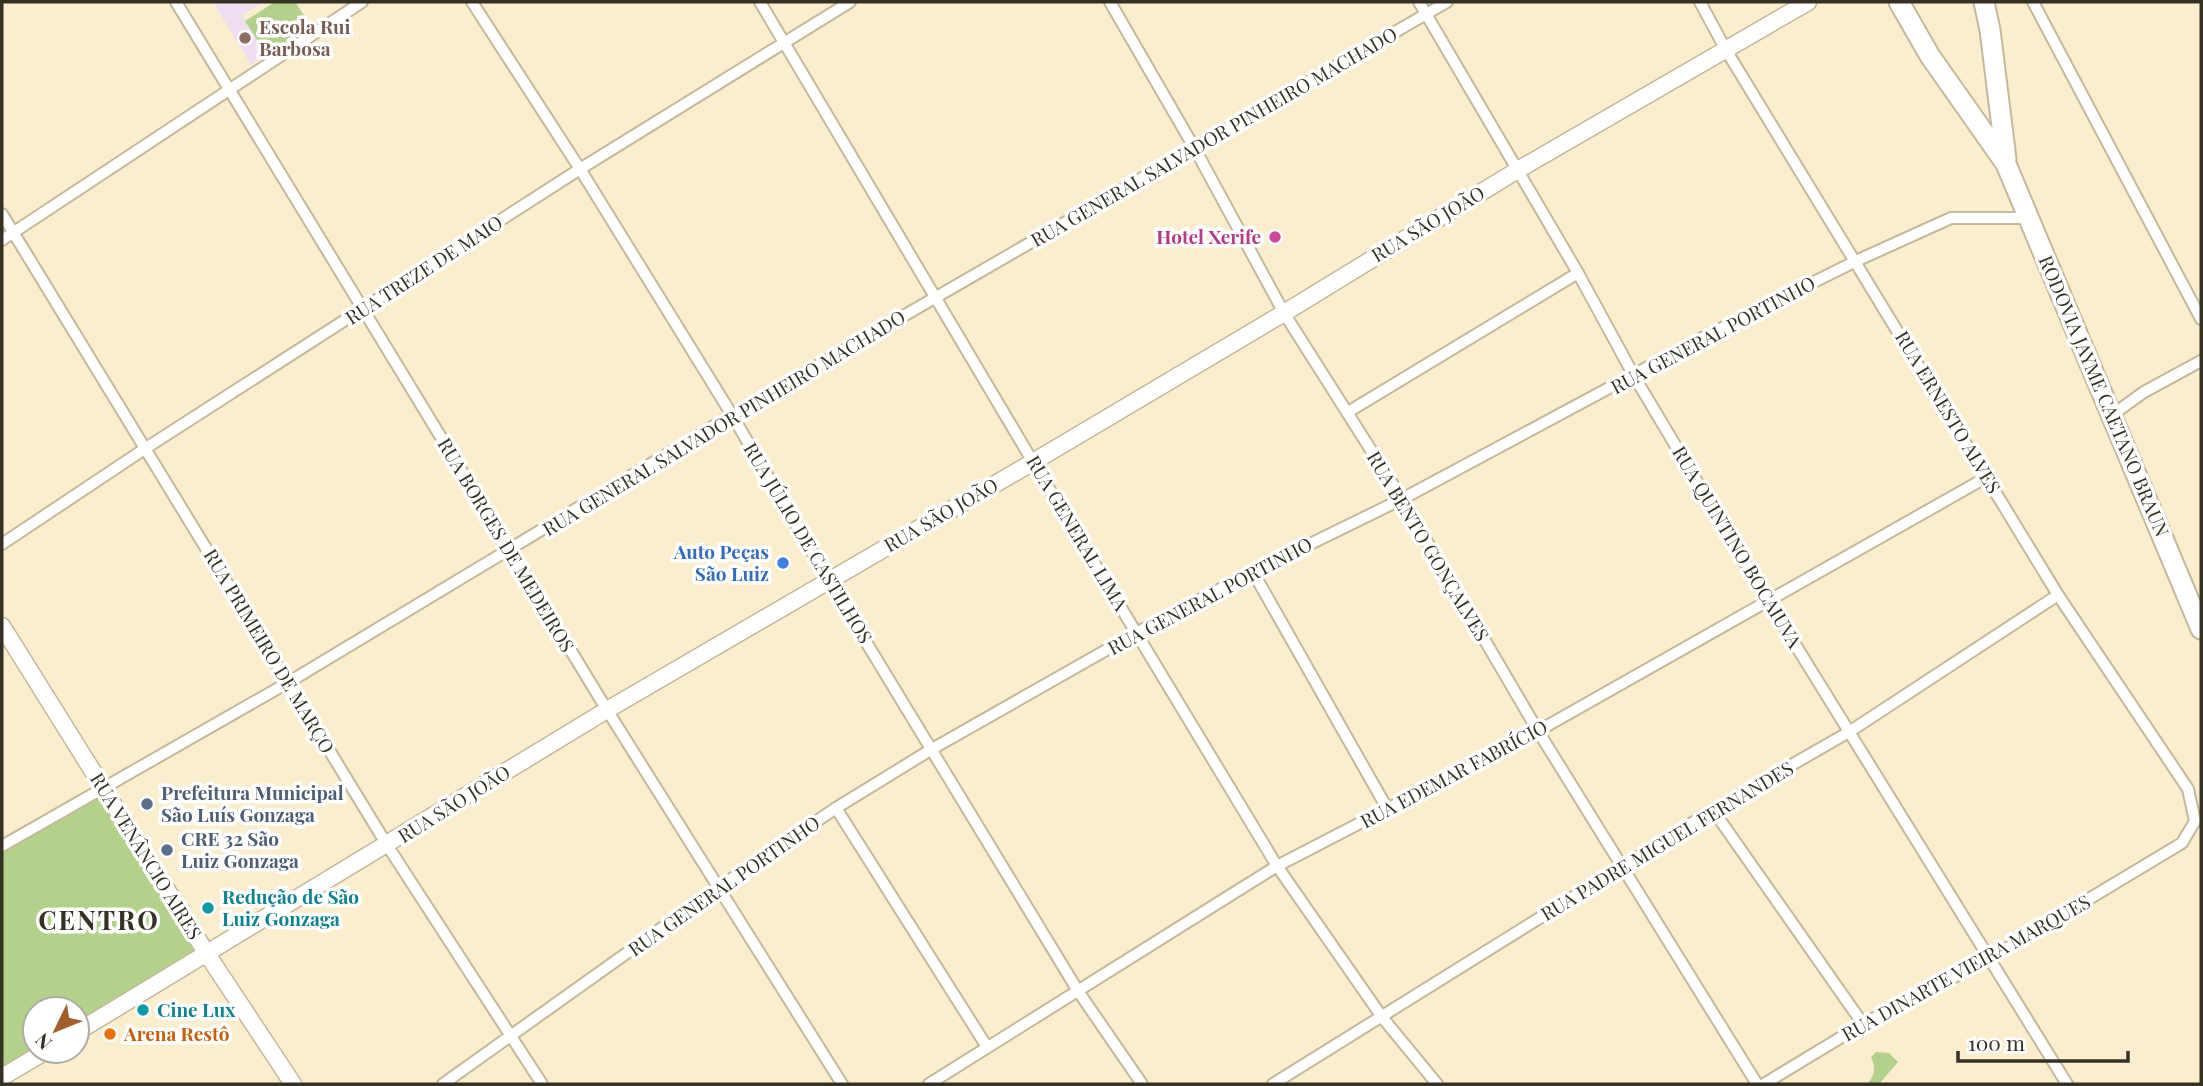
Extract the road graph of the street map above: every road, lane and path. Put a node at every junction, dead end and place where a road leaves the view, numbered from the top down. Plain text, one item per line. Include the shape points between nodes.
1 (176, 2) edge
2 (362, 2) edge
3 (472, 2) edge
4 (760, 2) edge
5 (850, 2) edge
6 (1110, 2) edge
7 (1419, 2) edge
8 (1447, 2) edge
9 (1700, 2) edge
10 (1808, 2) edge
11 (1899, 2) edge
12 (1984, 2) edge
13 (2034, 2) edge
14 (1427, 14) junction
15 (784, 41) junction
16 (1726, 50) junction
17 (231, 90) junction
18 (1195, 149) junction
19 (2006, 164) junction
20 (580, 169) junction
21 (1517, 171) junction
22 (2, 214) edge
23 (2029, 218) junction
24 (13, 233) junction
25 (2, 240) edge
26 (1856, 261) junction
27 (1578, 273) junction
28 (935, 298) junction
29 (362, 310) junction
30 (1284, 313) junction
31 (2201, 319) edge
32 (2201, 361) edge
33 (1634, 376) junction
34 (1348, 412) junction
35 (732, 415) junction
36 (2112, 415) junction
37 (146, 448) junction
38 (1033, 461) junction
39 (1987, 477) junction
40 (1402, 499) junction
41 (2, 544) edge
42 (509, 551) junction
43 (1253, 572) junction
44 (829, 581) junction
45 (2059, 595) junction
46 (1768, 599) junction
47 (2, 626) edge
48 (2201, 629) edge
49 (1138, 632) junction
50 (289, 682) junction
51 (607, 710) junction
52 (1538, 731) junction
53 (1849, 732) junction
54 (932, 748) junction
55 (104, 788) junction
56 (836, 808) junction
57 (1388, 810) junction
58 (1713, 810) junction
59 (2195, 821) joint
60 (387, 845) junction
61 (2, 846) edge
62 (1277, 866) junction
63 (1622, 867) junction
64 (718, 888) junction
65 (208, 954) junction
66 (1989, 959) junction
67 (1078, 991) junction
68 (1382, 1017) junction
69 (91, 1024) edge
70 (1863, 1024) junction
71 (510, 1037) junction
72 (987, 1047) junction
73 (22, 1065) edge
74 (2, 1077) edge
75 (293, 1084) edge
76 (443, 1084) edge
77 (541, 1084) edge
78 (842, 1084) edge
79 (929, 1084) edge
80 (1142, 1084) edge
81 (1273, 1084) edge
82 (1437, 1084) edge
83 (1757, 1084) edge
84 (1764, 1084) edge
85 (2067, 1084) edge

1 - 17 street, RUA BORGES DE MEDEIROS
2 - 17 street
3 - 20 street, RUA JÚLIO DE CASTILHOS
4 - 15 street, RUA GENERAL LIMA
5 - 15 street, RUA TREZE DE MAIO
6 - 18 street, RUA BENTO GONÇALVES
7 - 14 street, RUA QUINTINO BOCAIUVA
8 - 14 street, RUA GENERAL SALVADOR PINHEIRO MACHADO
9 - 16 street, RUA ERNESTO ALVES
10 - 16 main road, RUA SÃO JOÃO
11 - 19 highway, RODOVIA JAYME CAETANO BRAUN via 1930,56
12 - 19 highway, RODOVIA JAYME CAETANO BRAUN
13 - 31 street
14 - 18 street, RUA GENERAL SALVADOR PINHEIRO MACHADO
14 - 21 street, RUA QUINTINO BOCAIUVA
15 - 20 street, RUA TREZE DE MAIO
15 - 28 street, RUA GENERAL LIMA
16 - 21 main road, RUA SÃO JOÃO
16 - 26 street, RUA ERNESTO ALVES
17 - 24 street
17 - 29 street, RUA BORGES DE MEDEIROS
18 - 28 street, RUA GENERAL SALVADOR PINHEIRO MACHADO
18 - 30 street, RUA BENTO GONÇALVES
19 - 23 highway, RODOVIA JAYME CAETANO BRAUN
20 - 29 street, RUA TREZE DE MAIO
20 - 35 street, RUA JÚLIO DE CASTILHOS
21 - 27 street, RUA QUINTINO BOCAIUVA
21 - 30 main road, RUA SÃO JOÃO
22 - 24 street, RUA PRIMEIRO DE MARÇO
23 - 26 street, RUA GENERAL PORTINHO via 1951,218
23 - 36 highway, RODOVIA JAYME CAETANO BRAUN
24 - 25 street
24 - 37 street, RUA PRIMEIRO DE MARÇO
26 - 33 street, RUA GENERAL PORTINHO
26 - 39 street, RUA ERNESTO ALVES
27 - 33 street, RUA QUINTINO BOCAIUVA
27 - 34 street
28 - 35 street, RUA GENERAL SALVADOR PINHEIRO MACHADO
28 - 38 street, RUA GENERAL LIMA
29 - 37 street, RUA TREZE DE MAIO
29 - 42 street, RUA BORGES DE MEDEIROS
30 - 34 street, RUA BENTO GONÇALVES
30 - 38 main road, RUA SÃO JOÃO
32 - 36 street
33 - 40 street, RUA GENERAL PORTINHO
33 - 46 street, RUA QUINTINO BOCAIUVA
34 - 40 street, RUA BENTO GONÇALVES
35 - 42 street, RUA GENERAL SALVADOR PINHEIRO MACHADO
35 - 44 street, RUA JÚLIO DE CASTILHOS
36 - 48 highway, RODOVIA JAYME CAETANO BRAUN
37 - 41 street, RUA TREZE DE MAIO
37 - 50 street, RUA PRIMEIRO DE MARÇO
38 - 44 main road, RUA SÃO JOÃO
38 - 49 street, RUA GENERAL LIMA
39 - 45 street, RUA ERNESTO ALVES
39 - 46 street, RUA EDEMAR FABRÍCIO
40 - 43 street, RUA GENERAL PORTINHO
40 - 52 street, RUA BENTO GONÇALVES
42 - 50 street, RUA GENERAL SALVADOR PINHEIRO MACHADO
42 - 51 street, RUA BORGES DE MEDEIROS
43 - 49 street, RUA GENERAL PORTINHO
43 - 57 street
44 - 51 main road, RUA SÃO JOÃO
44 - 54 street, RUA JÚLIO DE CASTILHOS
45 - 53 street, RUA PADRE MIGUEL FERNANDES
45 - 59 street, RUA ERNESTO ALVES via 2188,789
46 - 52 street, RUA EDEMAR FABRÍCIO
46 - 53 street, RUA QUINTINO BOCAIUVA
47 - 55 main road, RUA VENÂNCIO AIRES
49 - 54 street, RUA GENERAL PORTINHO
49 - 62 street, RUA GENERAL LIMA
50 - 55 street, RUA GENERAL SALVADOR PINHEIRO MACHADO
50 - 60 street, RUA PRIMEIRO DE MARÇO
51 - 60 main road, RUA SÃO JOÃO
51 - 64 street, RUA BORGES DE MEDEIROS
52 - 57 street, RUA EDEMAR FABRÍCIO
52 - 63 street, RUA BENTO GONÇALVES
53 - 58 street, RUA PADRE MIGUEL FERNANDES
53 - 66 street, RUA QUINTINO BOCAIUVA
54 - 56 street, RUA GENERAL PORTINHO
54 - 67 street, RUA JÚLIO DE CASTILHOS
55 - 61 street, RUA GENERAL SALVADOR PINHEIRO MACHADO
55 - 65 main road, RUA VENÂNCIO AIRES
56 - 64 street, RUA GENERAL PORTINHO
56 - 72 street
57 - 62 street, RUA EDEMAR FABRÍCIO
58 - 63 street, RUA PADRE MIGUEL FERNANDES
58 - 70 street
59 - 66 street, RUA DINARTE VIEIRA MARQUES via 2182,844
60 - 65 main road, RUA SÃO JOÃO
60 - 71 street, RUA PRIMEIRO DE MARÇO
62 - 67 street, RUA EDEMAR FABRÍCIO
62 - 68 street, RUA GENERAL LIMA
63 - 68 street, RUA PADRE MIGUEL FERNANDES
63 - 83 street, RUA BENTO GONÇALVES
64 - 71 street, RUA GENERAL PORTINHO
64 - 78 street, RUA BORGES DE MEDEIROS
65 - 69 main road, RUA SÃO JOÃO
65 - 75 main road, RUA VENÂNCIO AIRES
66 - 70 street, RUA DINARTE VIEIRA MARQUES
66 - 85 street, RUA QUINTINO BOCAIUVA
67 - 72 street, RUA EDEMAR FABRÍCIO
67 - 80 street, RUA JÚLIO DE CASTILHOS
68 - 81 street, RUA PADRE MIGUEL FERNANDES
68 - 82 street, RUA GENERAL LIMA
70 - 84 street, RUA DINARTE VIEIRA MARQUES
71 - 76 street, RUA GENERAL PORTINHO
71 - 77 street, RUA PRIMEIRO DE MARÇO
72 - 79 street, RUA EDEMAR FABRÍCIO
73 - 74 main road

